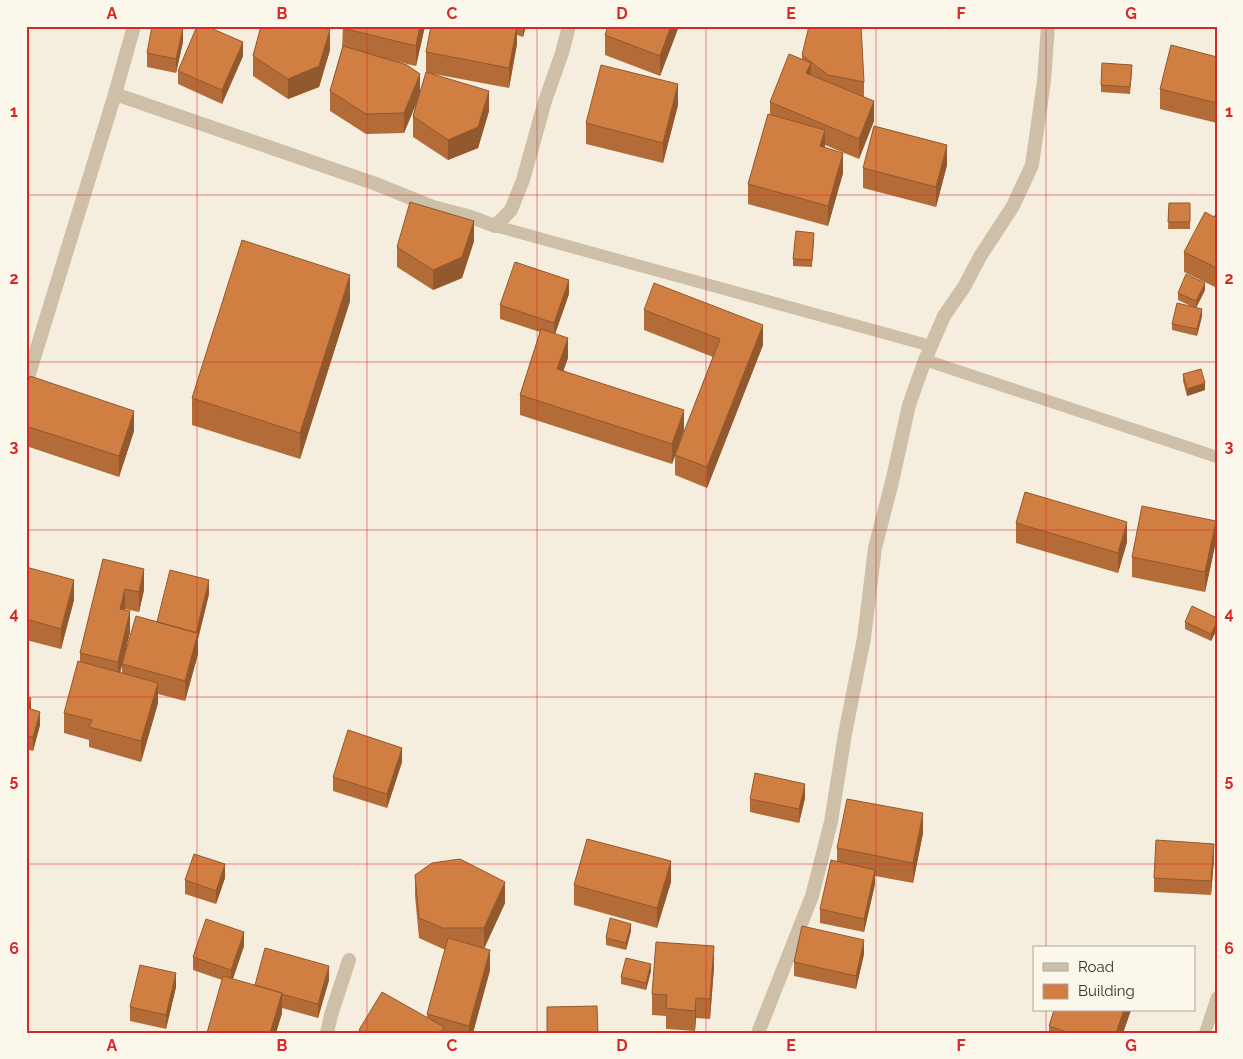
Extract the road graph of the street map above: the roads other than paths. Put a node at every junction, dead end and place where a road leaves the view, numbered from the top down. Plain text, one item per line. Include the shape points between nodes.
1 (134, 26) edge
2 (569, 26) edge
3 (1048, 26) edge
4 (115, 94) junction
5 (495, 226) junction
6 (931, 346) junction
7 (925, 360) junction
8 (26, 384) edge
9 (1217, 457) edge
10 (349, 960) dead end
11 (1217, 997) edge
12 (327, 1033) edge
13 (758, 1033) edge
14 (1205, 1033) edge

1 - 4 street
2 - 5 street via 523,180 511,210
3 - 6 street via 1032,166 1013,206 944,316
4 - 5 street via 376,184 433,208
4 - 8 street
5 - 6 lane
6 - 7 street
7 - 9 lane
7 - 13 street via 908,405 875,548 864,638 831,822 812,896
10 - 12 street
11 - 14 lane

